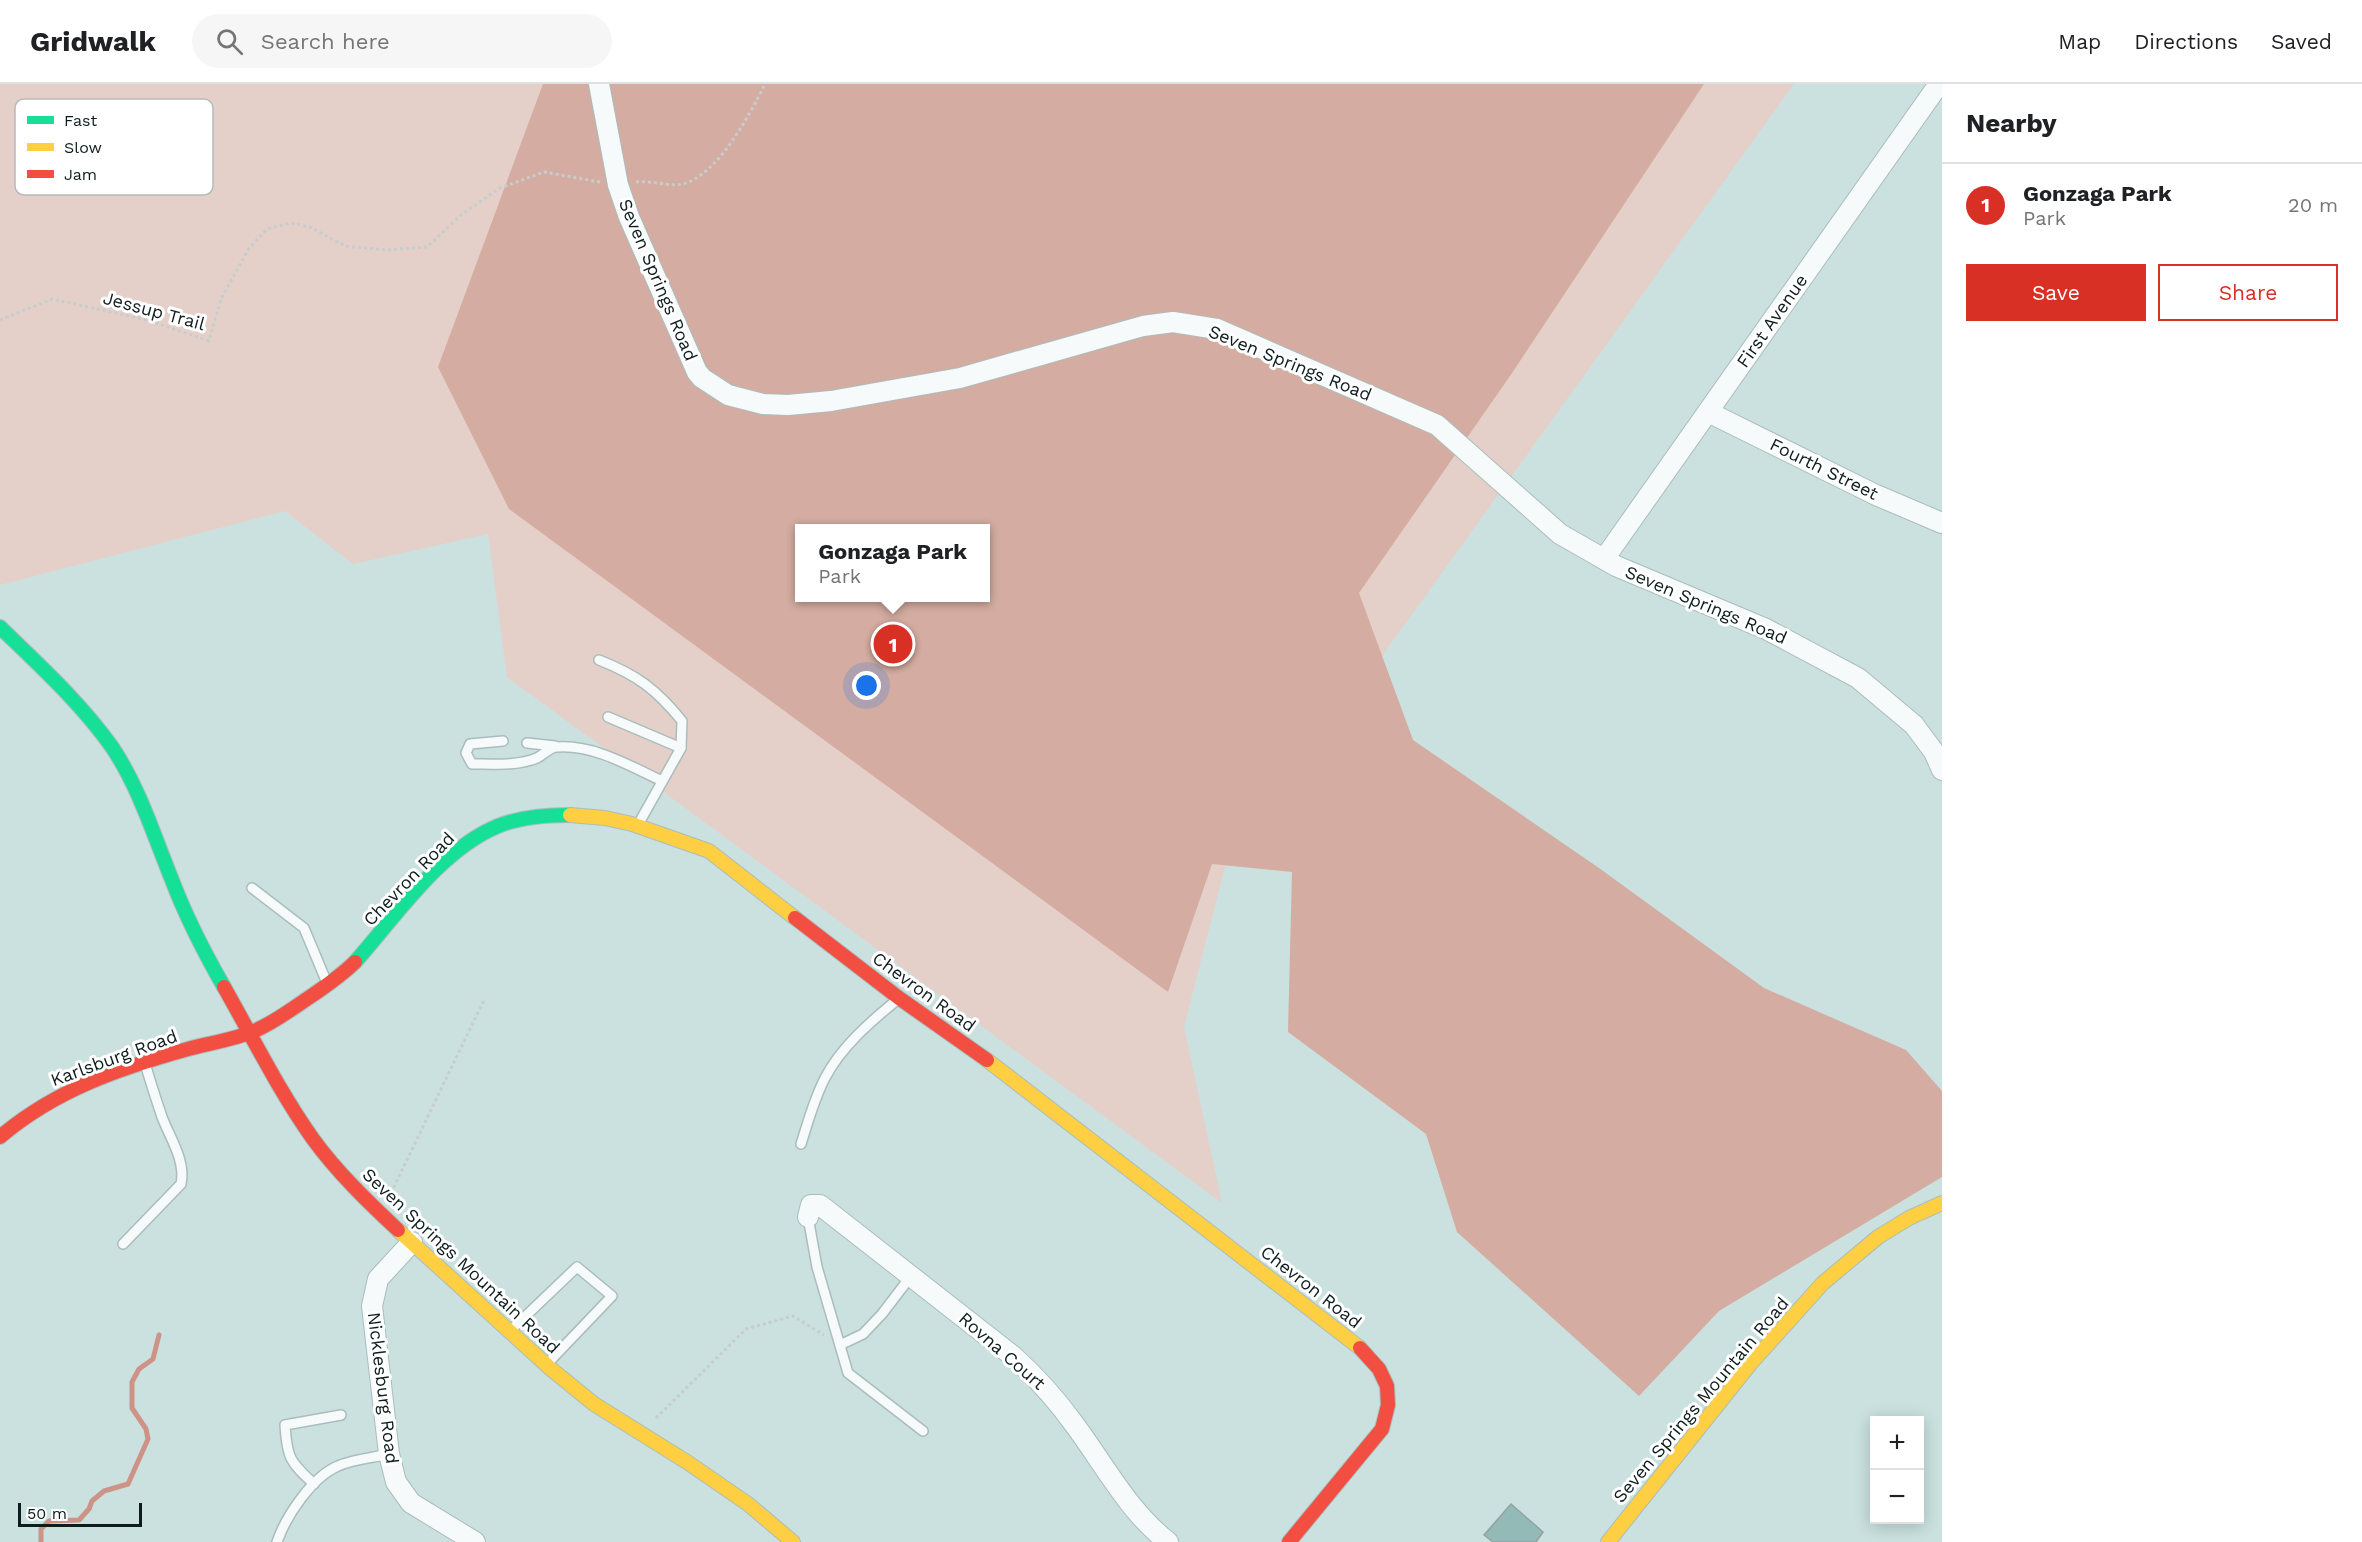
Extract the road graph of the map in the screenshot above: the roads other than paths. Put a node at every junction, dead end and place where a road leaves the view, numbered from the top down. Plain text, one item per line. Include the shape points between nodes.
1 (599, 84) edge
2 (1939, 84) edge
3 (1708, 412) junction
4 (1942, 523) edge
5 (1604, 559) junction
6 (0, 627) edge
7 (599, 660) dead end
8 (608, 717) dead end
9 (503, 741) dead end
10 (527, 743) dead end
11 (555, 746) junction
12 (681, 748) junction
13 (1939, 756) edge
14 (662, 781) junction
15 (637, 825) junction
16 (252, 888) dead end
17 (328, 985) junction
18 (899, 998) junction
19 (250, 1033) junction
20 (145, 1063) junction
21 (0, 1137) edge
22 (801, 1144) dead end
23 (1942, 1203) edge
24 (808, 1217) joint
25 (412, 1242) junction
26 (123, 1244) dead end
27 (911, 1276) junction
28 (510, 1331) junction
29 (840, 1345) junction
30 (546, 1365) junction
31 (341, 1415) dead end
32 (923, 1431) dead end
33 (388, 1454) junction
34 (314, 1484) junction
35 (278, 1542) edge
36 (475, 1542) edge
37 (794, 1542) edge
38 (1168, 1542) edge
39 (1289, 1542) edge
40 (1608, 1542) edge

1 - 5 street, Seven Springs Road via 618,185 629,217 697,372 728,395 764,404 831,401 960,378 1143,326 1173,322 1217,329 1437,425 1560,534
2 - 3 street, First Avenue
3 - 4 street, Fourth Street
3 - 5 street, First Avenue
5 - 13 street, Seven Springs Road via 1767,629 1858,678 1914,725
6 - 19 street, Seven Springs Mountain Road via 57,682 112,748 136,791 201,946
7 - 12 lane via 629,672 663,697 682,720
8 - 12 lane
9 - 11 lane via 470,744 466,753 472,764 516,762 537,758
10 - 11 lane
11 - 14 lane via 602,752
12 - 14 lane
14 - 15 lane
15 - 17 street, Chevron Road via 596,817 543,815 480,834 456,851 352,965
15 - 18 street, Chevron Road via 709,851
16 - 17 lane via 303,928
17 - 19 street, Chevron Road
18 - 22 lane via 862,1030 839,1057 813,1105
18 - 39 street, Chevron Road via 1030,1092 1364,1351 1383,1373 1388,1401 1382,1429
19 - 20 street, Karlsburg Road
19 - 25 street, Seven Springs Mountain Road via 314,1140 365,1200
20 - 21 street, Karlsburg Road via 70,1089 33,1109
20 - 26 lane via 183,1174 181,1184
23 - 40 street, Seven Springs Mountain Road via 1869,1243 1782,1325
24 - 27 street, Rovna Court via 811,1205 820,1205
24 - 29 lane via 817,1267
25 - 28 street, Seven Springs Mountain Road
25 - 33 street, Nicklesburg Road via 378,1280 372,1306
27 - 29 lane via 862,1334
27 - 38 street, Rovna Court via 1037,1378 1133,1508
28 - 30 street, Seven Springs Mountain Road
28 - 30 lane via 578,1267 612,1296
29 - 32 lane via 848,1373
30 - 37 street, Seven Springs Mountain Road via 594,1404 748,1504
31 - 34 lane via 285,1425 286,1446 293,1464
33 - 34 lane via 337,1466
33 - 36 street, Nicklesburg Road via 396,1482 411,1503
34 - 35 lane via 301,1499

